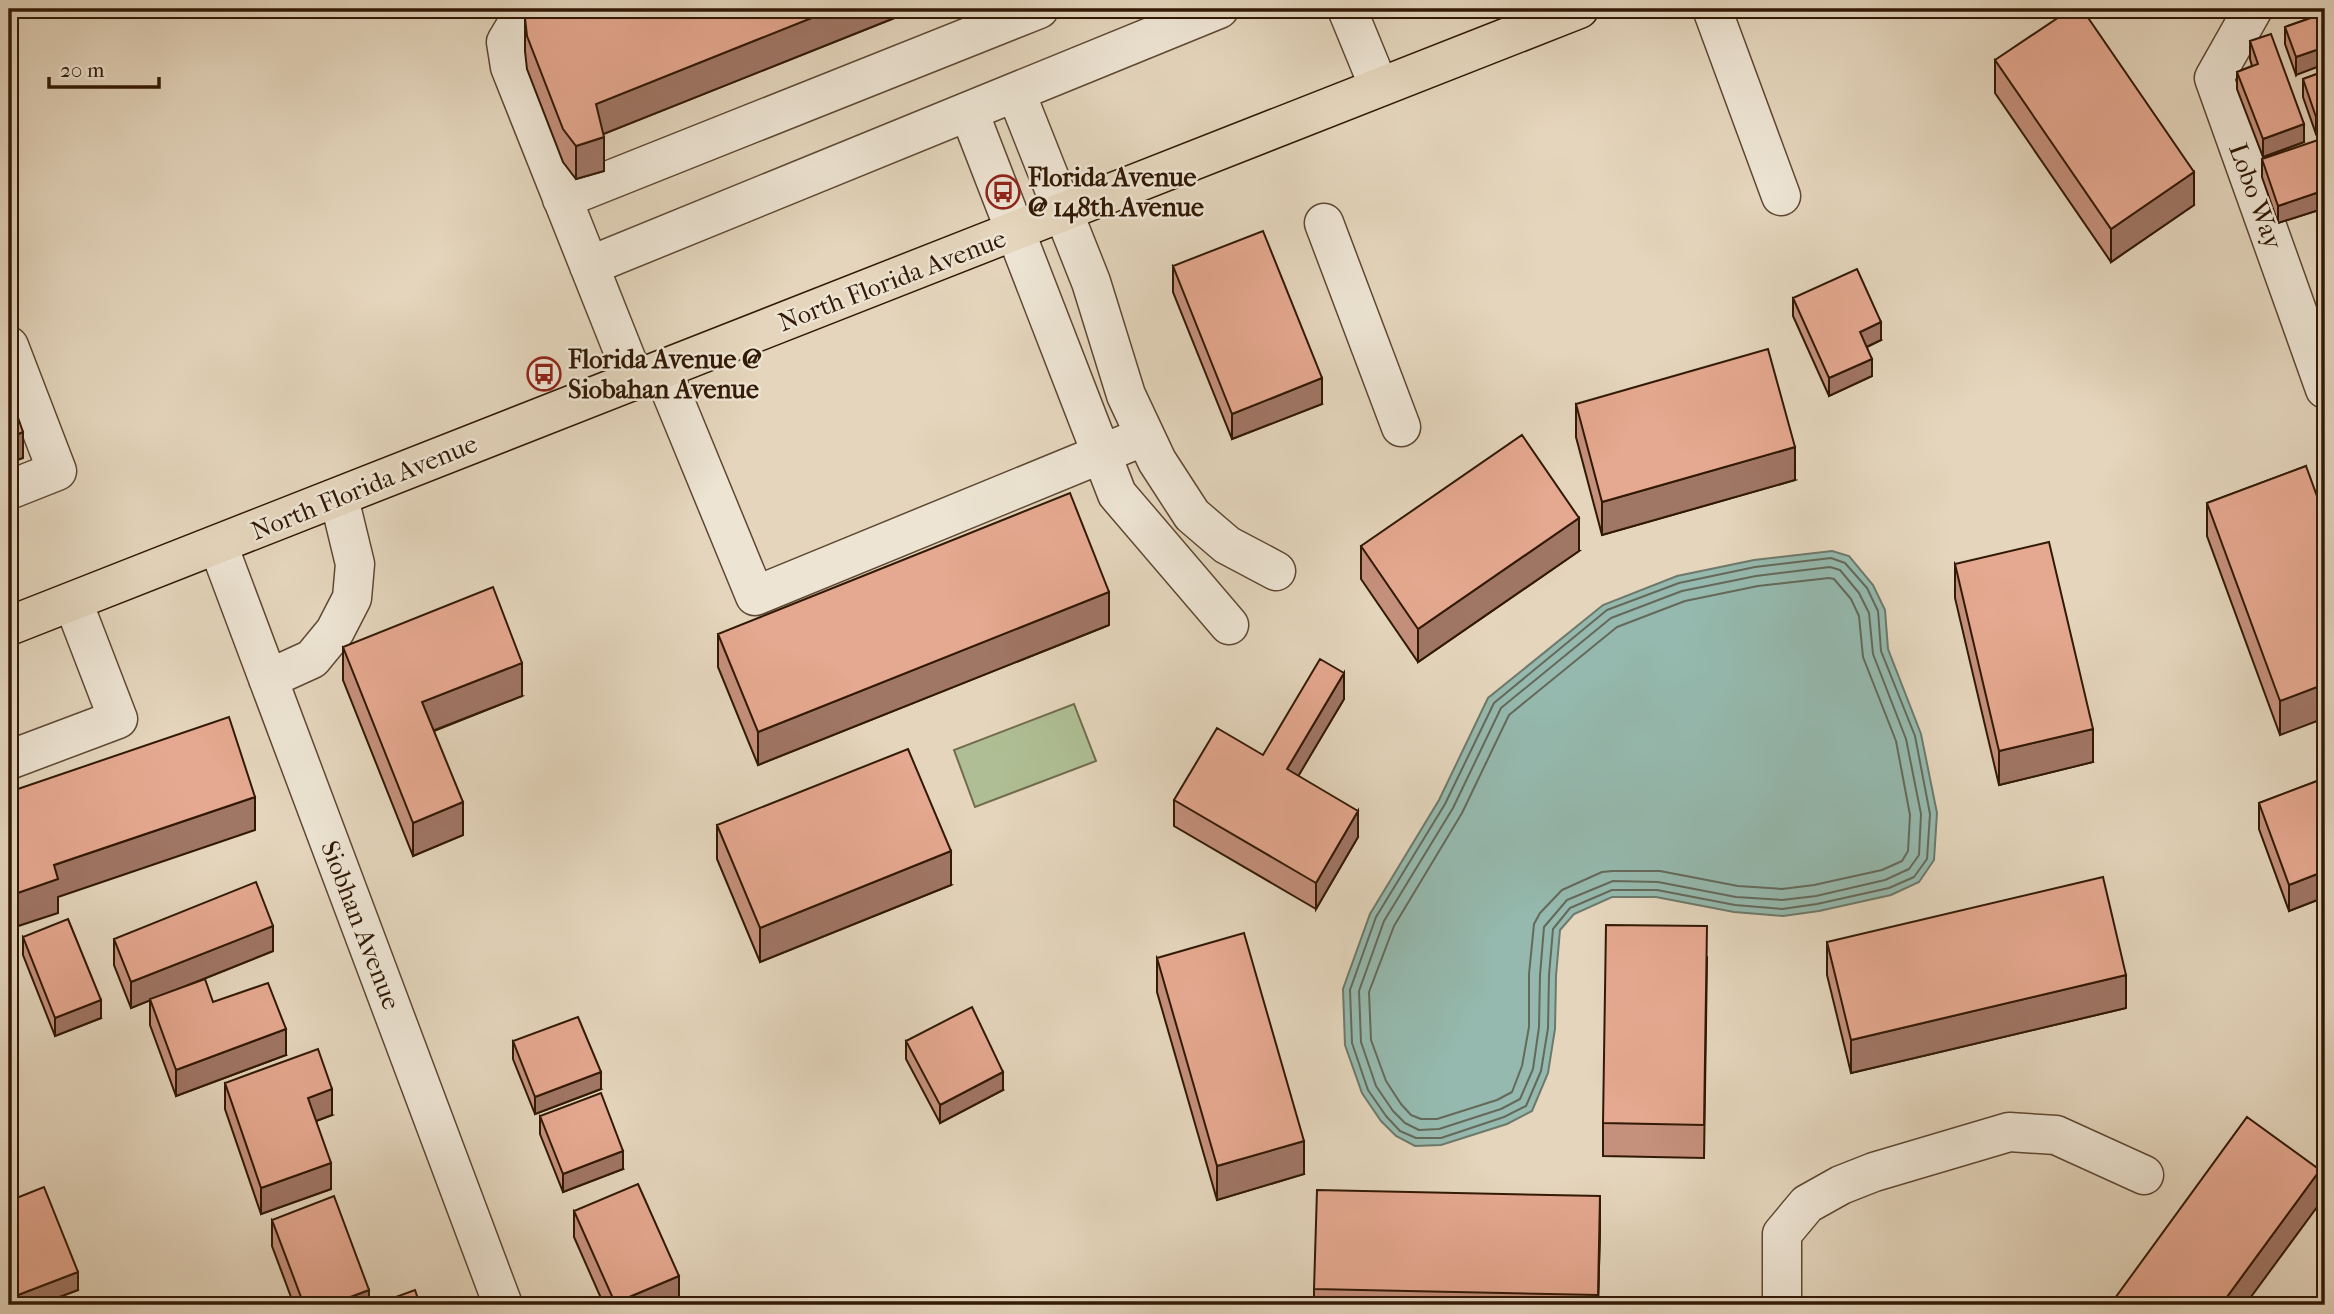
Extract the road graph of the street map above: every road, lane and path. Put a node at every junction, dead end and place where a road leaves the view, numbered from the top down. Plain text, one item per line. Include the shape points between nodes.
1 (558, 9) edge
2 (1039, 9) edge
3 (1219, 9) edge
4 (1347, 9) edge
5 (1579, 9) edge
6 (1712, 9) edge
7 (2253, 9) edge
8 (1379, 88) junction
9 (1016, 93) junction
10 (969, 113) junction
11 (1781, 196) dead end
12 (562, 199) junction
13 (1062, 212) junction
14 (1324, 223) dead end
15 (1015, 231) junction
16 (589, 266) junction
17 (9, 346) edge
18 (648, 375) junction
19 (2325, 389) edge
20 (1401, 426) dead end
21 (1145, 436) junction
22 (1102, 454) junction
23 (9, 490) edge
24 (339, 498) junction
25 (218, 545) junction
26 (1276, 571) dead end
27 (73, 601) junction
28 (1228, 625) dead end
29 (9, 626) edge
30 (268, 679) junction
31 (9, 760) edge
32 (2144, 1175) dead end
33 (503, 1305) edge
34 (1782, 1305) edge

1 - 12 street via 515,27 506,42 510,67
2 - 12 street
3 - 9 street
4 - 8 street
5 - 8 main road, North Florida Avenue
6 - 11 street
7 - 19 street, Lobo Way via 2214,78
8 - 13 main road, North Florida Avenue
9 - 10 street
9 - 13 street
10 - 15 street
10 - 16 street
12 - 16 street
13 - 15 main road, North Florida Avenue
13 - 21 street via 1091,282 1126,395
14 - 20 street
15 - 18 main road, North Florida Avenue
15 - 22 street
16 - 18 street via 606,306
17 - 23 street via 57,471
18 - 22 street via 755,596
18 - 24 main road, North Florida Avenue
21 - 22 street
21 - 26 street via 1192,514 1227,545
22 - 28 street via 1117,494
24 - 25 main road, North Florida Avenue
24 - 30 street via 355,564 352,598 335,631 312,659
25 - 27 main road, North Florida Avenue
25 - 30 street, Siobhan Avenue
27 - 29 main road, North Florida Avenue
27 - 31 street via 118,719
30 - 33 street, Siobhan Avenue
32 - 34 street via 2056,1135 2009,1132 1874,1172 1807,1204 1782,1234

